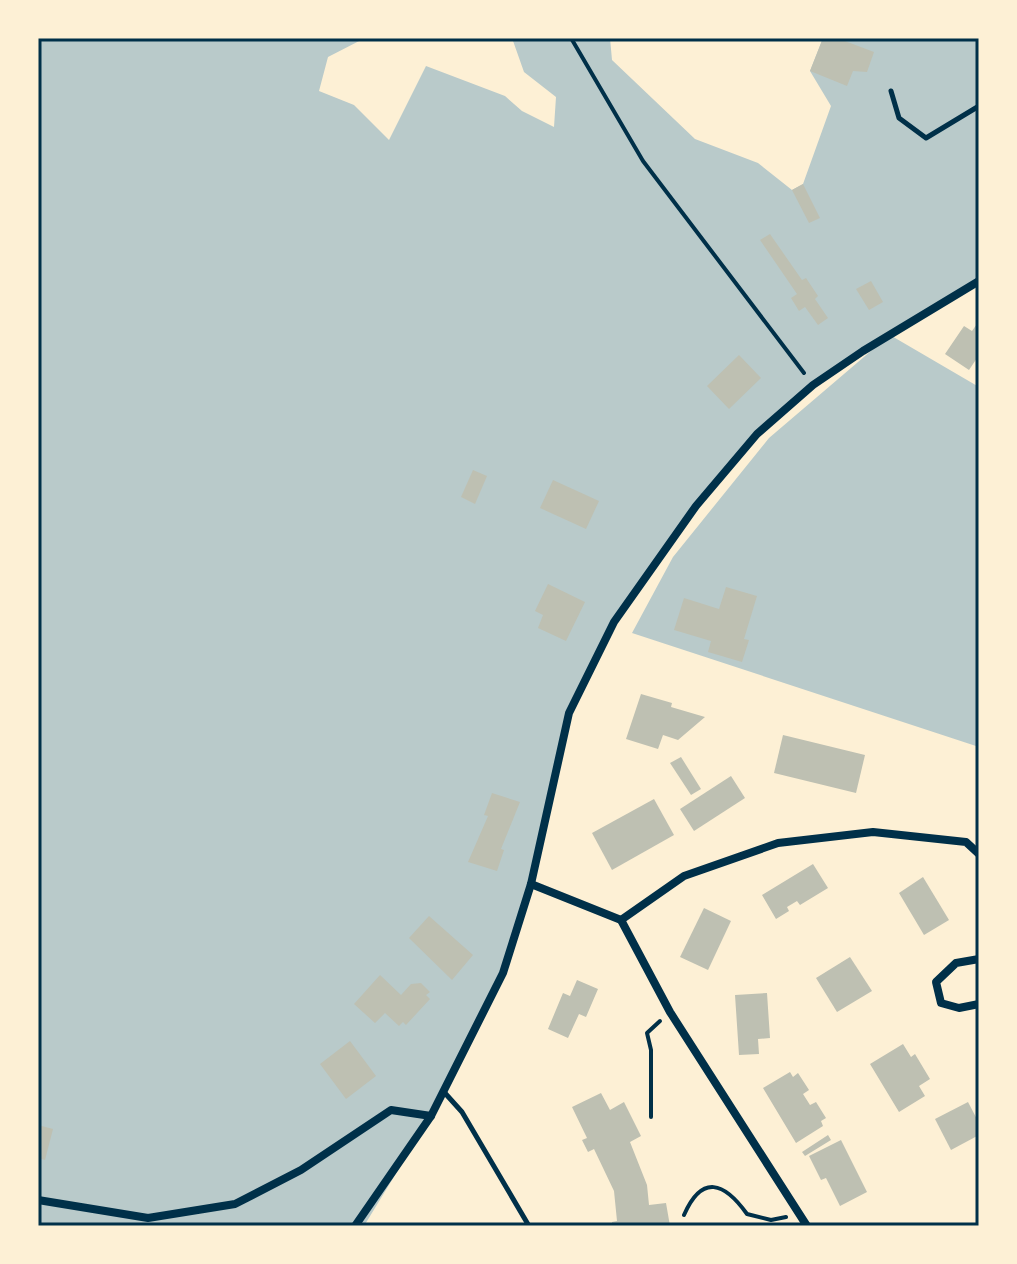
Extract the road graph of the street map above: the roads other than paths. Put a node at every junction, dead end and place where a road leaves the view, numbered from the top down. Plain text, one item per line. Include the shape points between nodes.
1 (891, 91) dead end
2 (979, 106) edge
3 (979, 281) edge
4 (979, 854) edge
5 (531, 884) junction
6 (621, 920) junction
7 (979, 959) edge
8 (979, 1004) edge
9 (443, 1091) junction
10 (431, 1116) junction
11 (38, 1200) edge
12 (355, 1226) edge
13 (529, 1226) edge
14 (807, 1226) edge

1 - 2 lane via 899,118 926,138
3 - 5 street via 813,385 757,434 706,494 614,622 569,713
4 - 6 street via 966,842 873,832 778,843 684,876
5 - 6 street
5 - 9 street via 503,973
6 - 14 street via 670,1012
7 - 8 street via 956,963 936,982 941,1003 959,1008
9 - 10 street
9 - 13 lane via 462,1112
10 - 11 street via 391,1110 301,1170 235,1204 148,1218
10 - 12 street

